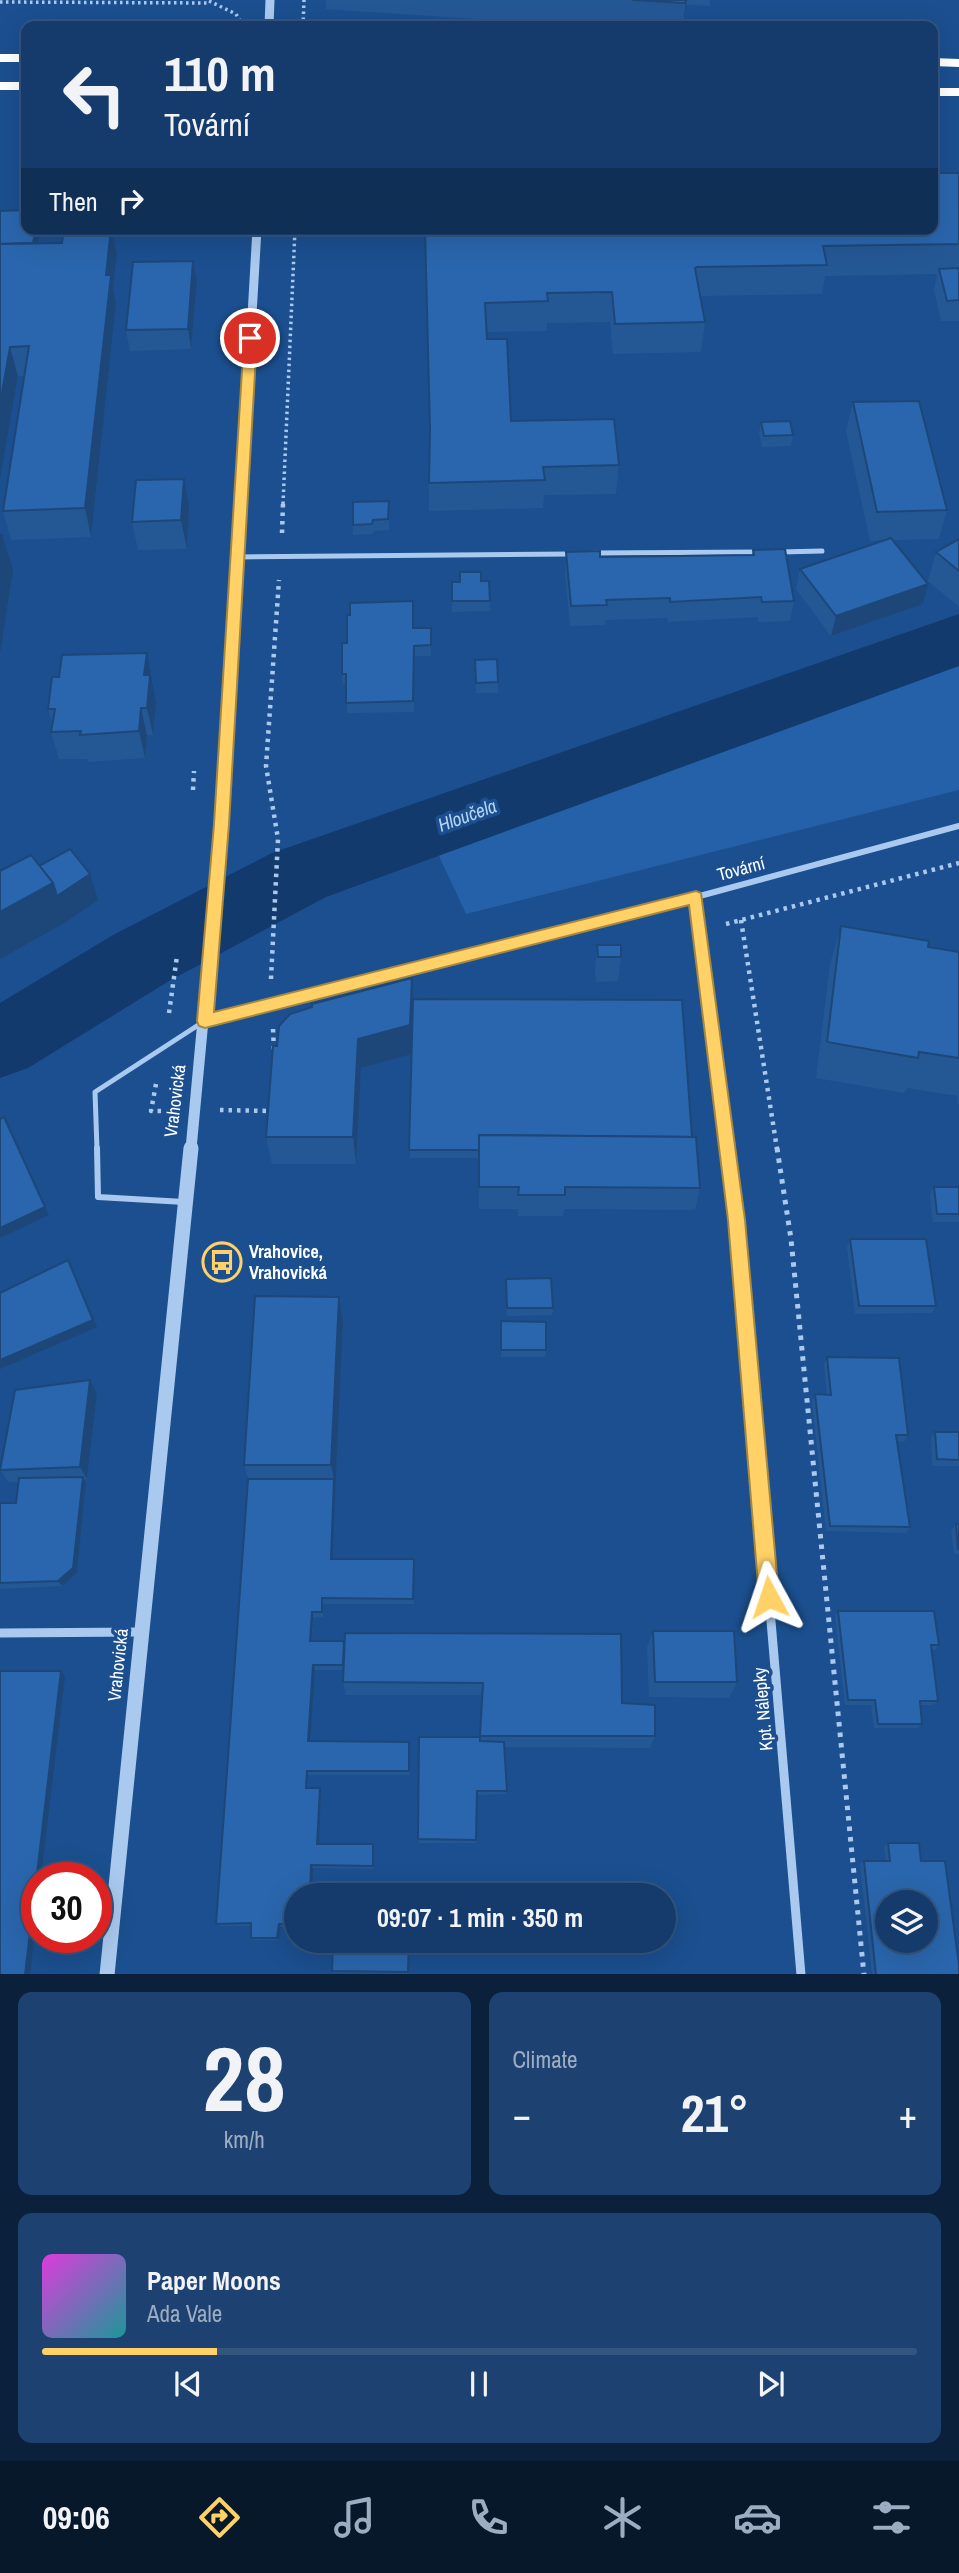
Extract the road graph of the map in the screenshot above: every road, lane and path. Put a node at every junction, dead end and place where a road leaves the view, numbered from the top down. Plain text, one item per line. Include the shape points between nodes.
1 (270, 0) edge
2 (304, 0) edge
3 (209, 1) edge
4 (0, 2) edge
5 (240, 21) edge
6 (269, 21) edge
7 (303, 21) edge
8 (0, 58) edge
9 (21, 58) edge
10 (938, 62) edge
11 (959, 62) edge
12 (0, 86) edge
13 (21, 86) edge
14 (938, 92) edge
15 (959, 92) edge
16 (257, 235) edge
17 (822, 551) dead end
18 (238, 557) junction
19 (959, 826) edge
20 (278, 839) dead end
21 (959, 863) edge
22 (696, 897) junction
23 (741, 920) junction
24 (699, 931) junction
25 (271, 952) dead end
26 (205, 1021) junction
27 (193, 1110) junction
28 (270, 1111) edge
29 (184, 1202) junction
30 (141, 1632) junction
31 (0, 1633) edge
32 (107, 1974) edge
33 (801, 1974) edge
34 (863, 1974) edge

1 - 6 street
2 - 7 path
3 - 4 path
3 - 5 path via 236,14
8 - 9 highway
10 - 11 highway
12 - 13 highway
14 - 15 highway
16 - 18 street, Vrahovická
17 - 18 lane
18 - 26 street, Vrahovická
19 - 22 street, Tovární
20 - 25 path
21 - 23 path
22 - 24 street, Kpt. Nálepky
22 - 26 street, Tovární
23 - 24 path
23 - 34 path via 791,1239
24 - 33 street, Kpt. Nálepky via 737,1220
26 - 27 street, Vrahovická
26 - 29 lane via 95,1092 98,1196
27 - 28 path
27 - 29 street, Vrahovická
29 - 30 street, Vrahovická
30 - 31 street
30 - 32 street, Vrahovická

